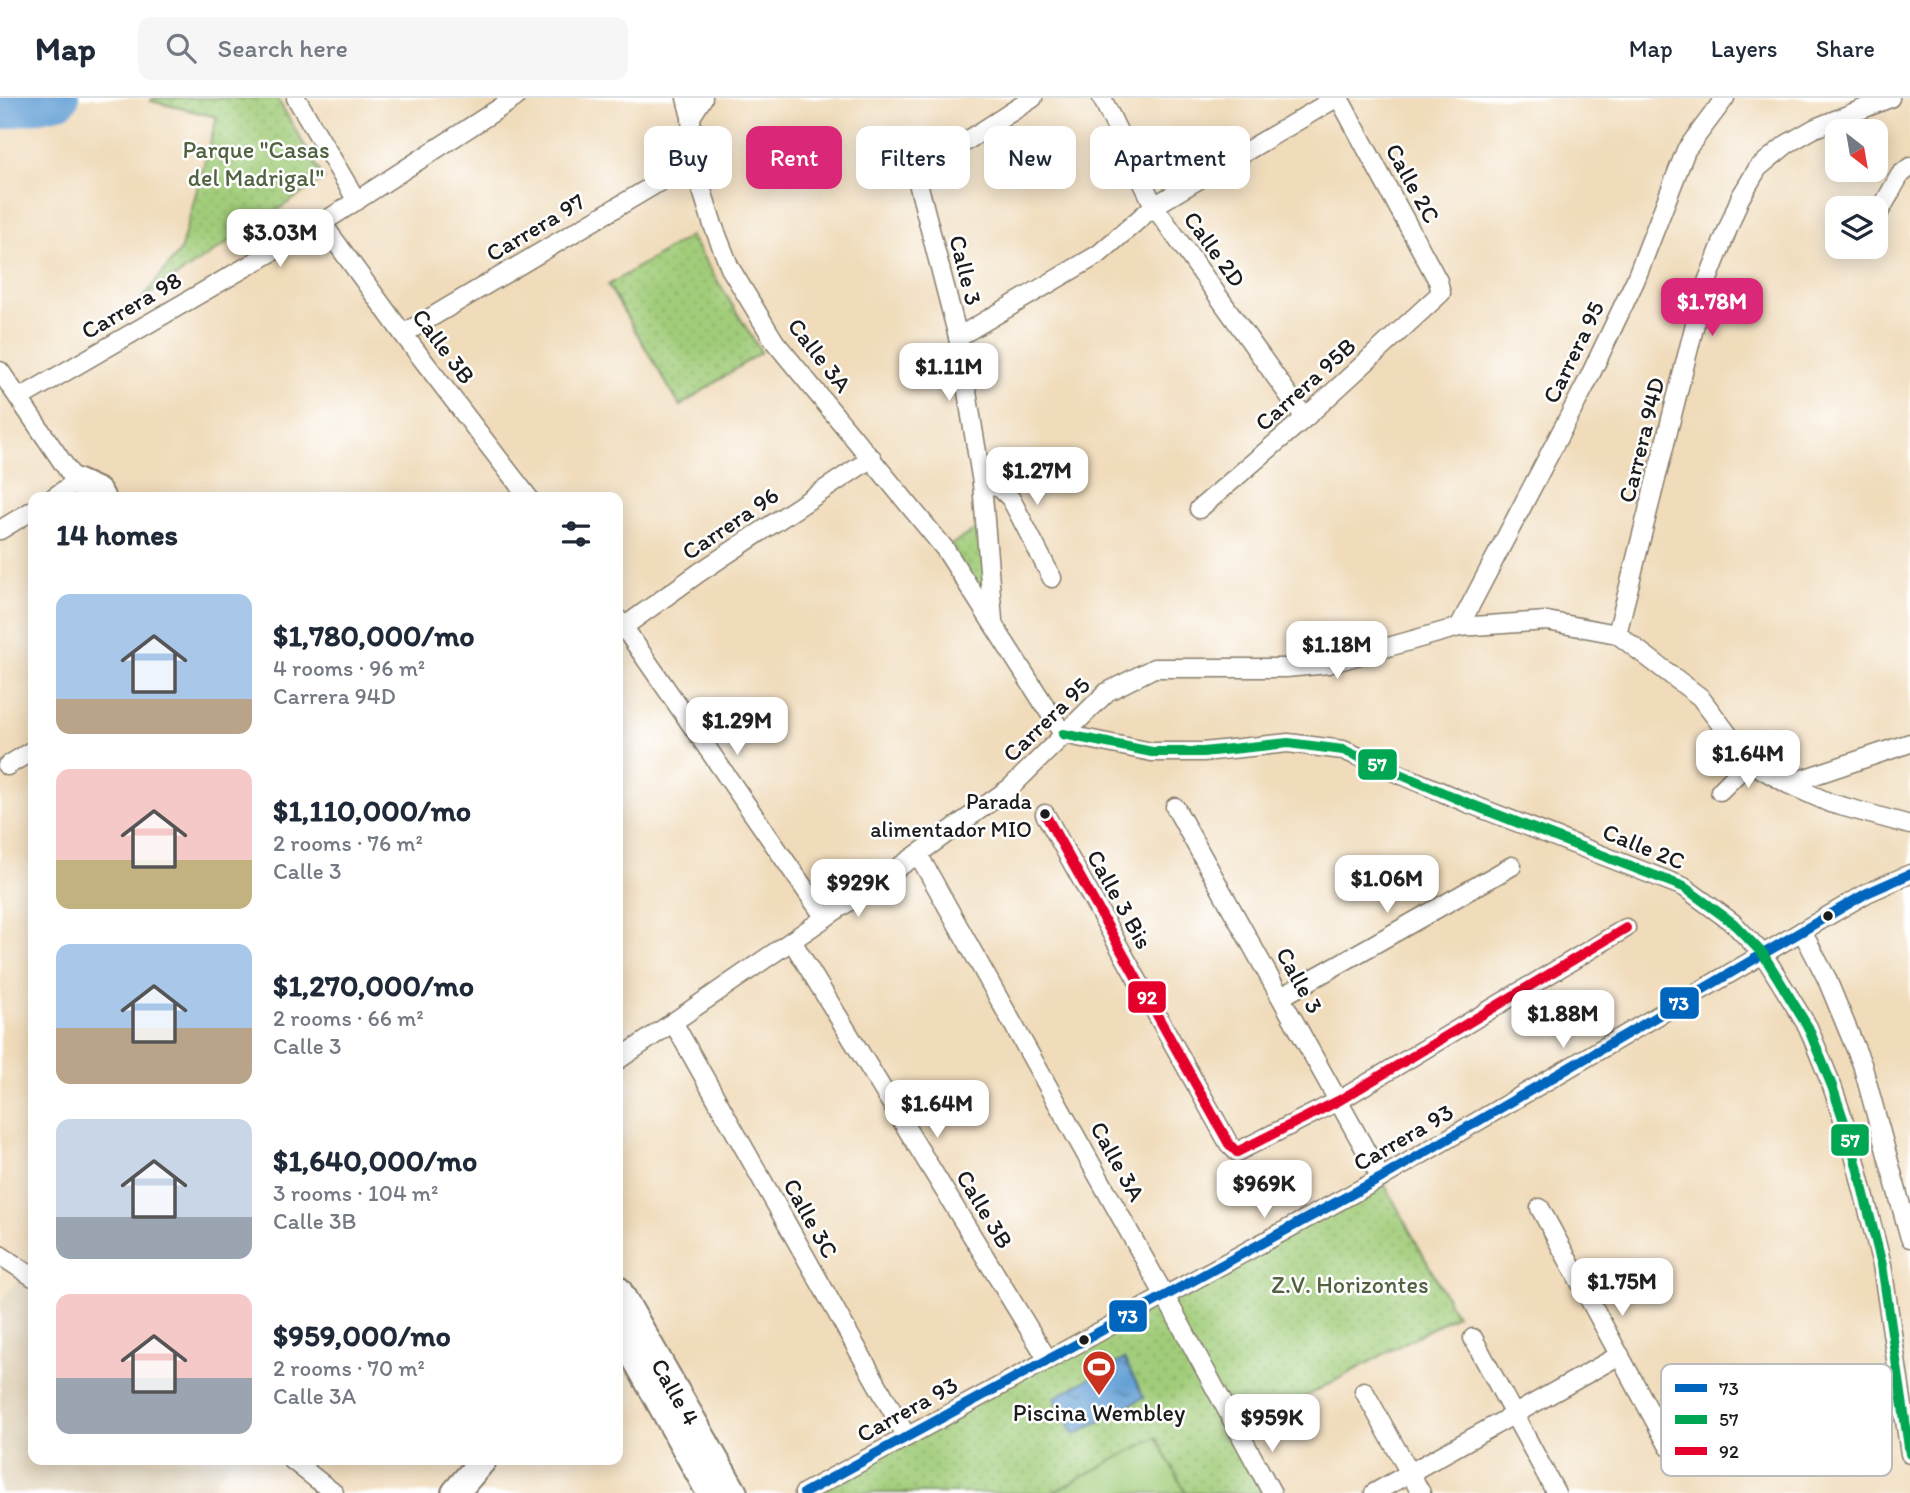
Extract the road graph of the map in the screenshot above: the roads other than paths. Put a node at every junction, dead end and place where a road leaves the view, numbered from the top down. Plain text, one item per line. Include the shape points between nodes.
1 (296, 98) edge
2 (515, 98) edge
3 (686, 98) edge
4 (703, 98) edge
5 (1033, 98) edge
6 (1102, 98) edge
7 (1337, 98) edge
8 (1725, 98) edge
9 (1890, 98) edge
10 (691, 117) junction
11 (691, 126) edge
12 (1910, 167) edge
13 (647, 189) edge
14 (701, 189) edge
15 (1888, 197) edge
16 (357, 201) junction
17 (1154, 206) junction
18 (322, 223) junction
19 (1441, 293) joint
20 (403, 334) junction
21 (958, 337) junction
22 (0, 371) edge
23 (20, 398) junction
24 (1305, 418) junction
25 (872, 458) junction
26 (982, 484) junction
27 (77, 489) edge
28 (97, 492) edge
29 (524, 492) edge
30 (1199, 509) dead end
31 (28, 513) edge
32 (0, 530) edge
33 (1052, 579) dead end
34 (994, 623) junction
35 (623, 624) edge
36 (1459, 627) junction
37 (623, 630) edge
38 (1617, 634) junction
39 (1910, 732) edge
40 (1063, 734) junction
41 (1910, 743) edge
42 (28, 753) edge
43 (1875, 755) junction
44 (1749, 762) junction
45 (7, 766) dead end
46 (1788, 784) junction
47 (1720, 791) dead end
48 (1175, 807) dead end
49 (1045, 814) dead end
50 (1910, 825) edge
51 (918, 854) junction
52 (1512, 866) dead end
53 (1910, 874) edge
54 (825, 918) junction
55 (1626, 929) dead end
56 (1802, 931) junction
57 (792, 941) junction
58 (1763, 954) junction
59 (1281, 997) junction
60 (673, 1023) junction
61 (623, 1057) edge
62 (1340, 1100) junction
63 (1381, 1178) junction
64 (1540, 1208) dead end
65 (1909, 1232) edge
66 (0, 1255) edge
67 (28, 1274) edge
68 (1165, 1296) junction
69 (623, 1306) edge
70 (623, 1336) edge
71 (1472, 1338) dead end
72 (1620, 1355) junction
73 (1048, 1360) junction
74 (1364, 1391) dead end
75 (1514, 1416) junction
76 (1661, 1432) edge
77 (907, 1437) junction
78 (1910, 1454) edge
79 (298, 1465) edge
80 (478, 1465) edge
81 (1410, 1474) junction
82 (334, 1493) edge
83 (455, 1493) edge
84 (710, 1493) edge
85 (734, 1493) edge
86 (804, 1493) edge
87 (1272, 1493) edge
88 (1374, 1493) edge
89 (1421, 1493) edge
90 (1556, 1493) edge

1 - 16 street
2 - 16 street, Carrera 98
3 - 10 street, Calle 3A
4 - 10 street
5 - 21 street, Calle 3 via 922,170 917,179
6 - 17 street, Calle 2D
7 - 17 street
7 - 19 street, Calle 2C
8 - 36 street, Carrera 95 via 1686,150 1613,328
9 - 38 street, Carrera 94D via 1787,144 1758,168 1740,198 1703,292
10 - 11 street, Calle 3A
12 - 15 street
13 - 20 street, Carrera 97
14 - 25 street, Calle 3A via 730,268 775,342
16 - 18 street, Carrera 98
17 - 21 street via 1098,254
17 - 24 street, Calle 2D
18 - 20 street, Calle 3B
18 - 23 street, Carrera 98
19 - 24 street, Carrera 95B
20 - 29 street, Calle 3B
21 - 26 street, Calle 3
22 - 23 street
23 - 27 street
24 - 30 street, Carrera 95B
25 - 34 street, Calle 3A via 945,549
25 - 35 street, Carrera 96
26 - 33 street via 1000,488 1011,499
26 - 34 street, Calle 3
27 - 28 street
31 - 32 street
34 - 40 street, Calle 3A
36 - 38 street, Carrera 95 via 1547,621
36 - 40 street, Carrera 95 via 1328,664 1154,668 1107,692
37 - 54 street
38 - 44 street via 1700,696
39 - 43 street
40 - 51 street, Carrera 95 via 1011,787
40 - 58 street, Calle 2C via 1152,752 1288,743 1343,750 1684,887 1733,923
41 - 43 street
42 - 45 street
43 - 46 street
44 - 46 street
44 - 47 street
46 - 50 street via 1830,803
48 - 59 street, Calle 3
49 - 62 street, Calle 3 Bis via 1228,1144 1237,1152
51 - 54 street, Carrera 95
51 - 68 street, Calle 3A
52 - 59 street
53 - 56 street, Carrera 93
54 - 57 street, Carrera 95
55 - 62 street
56 - 58 street, Carrera 93
56 - 65 street via 1862,1063
57 - 60 street, Carrera 95
57 - 73 street, Calle 3B
58 - 63 street, Carrera 93
58 - 78 street, Calle 2C via 1808,1027 1850,1139 1882,1265
59 - 62 street, Calle 3
60 - 61 street, Carrera 95
60 - 77 street, Calle 3C
62 - 63 street, Calle 3
63 - 68 street, Carrera 93
64 - 72 street
66 - 67 street
68 - 73 street, Carrera 93
68 - 87 street, Calle 3A
69 - 85 street, Calle 4
70 - 84 street, Calle 4
71 - 75 street
72 - 75 street
72 - 76 street
73 - 77 street, Carrera 93
74 - 81 street
75 - 81 street
75 - 90 street
77 - 86 street, Carrera 93
79 - 82 street
80 - 83 street
81 - 88 street
81 - 89 street

